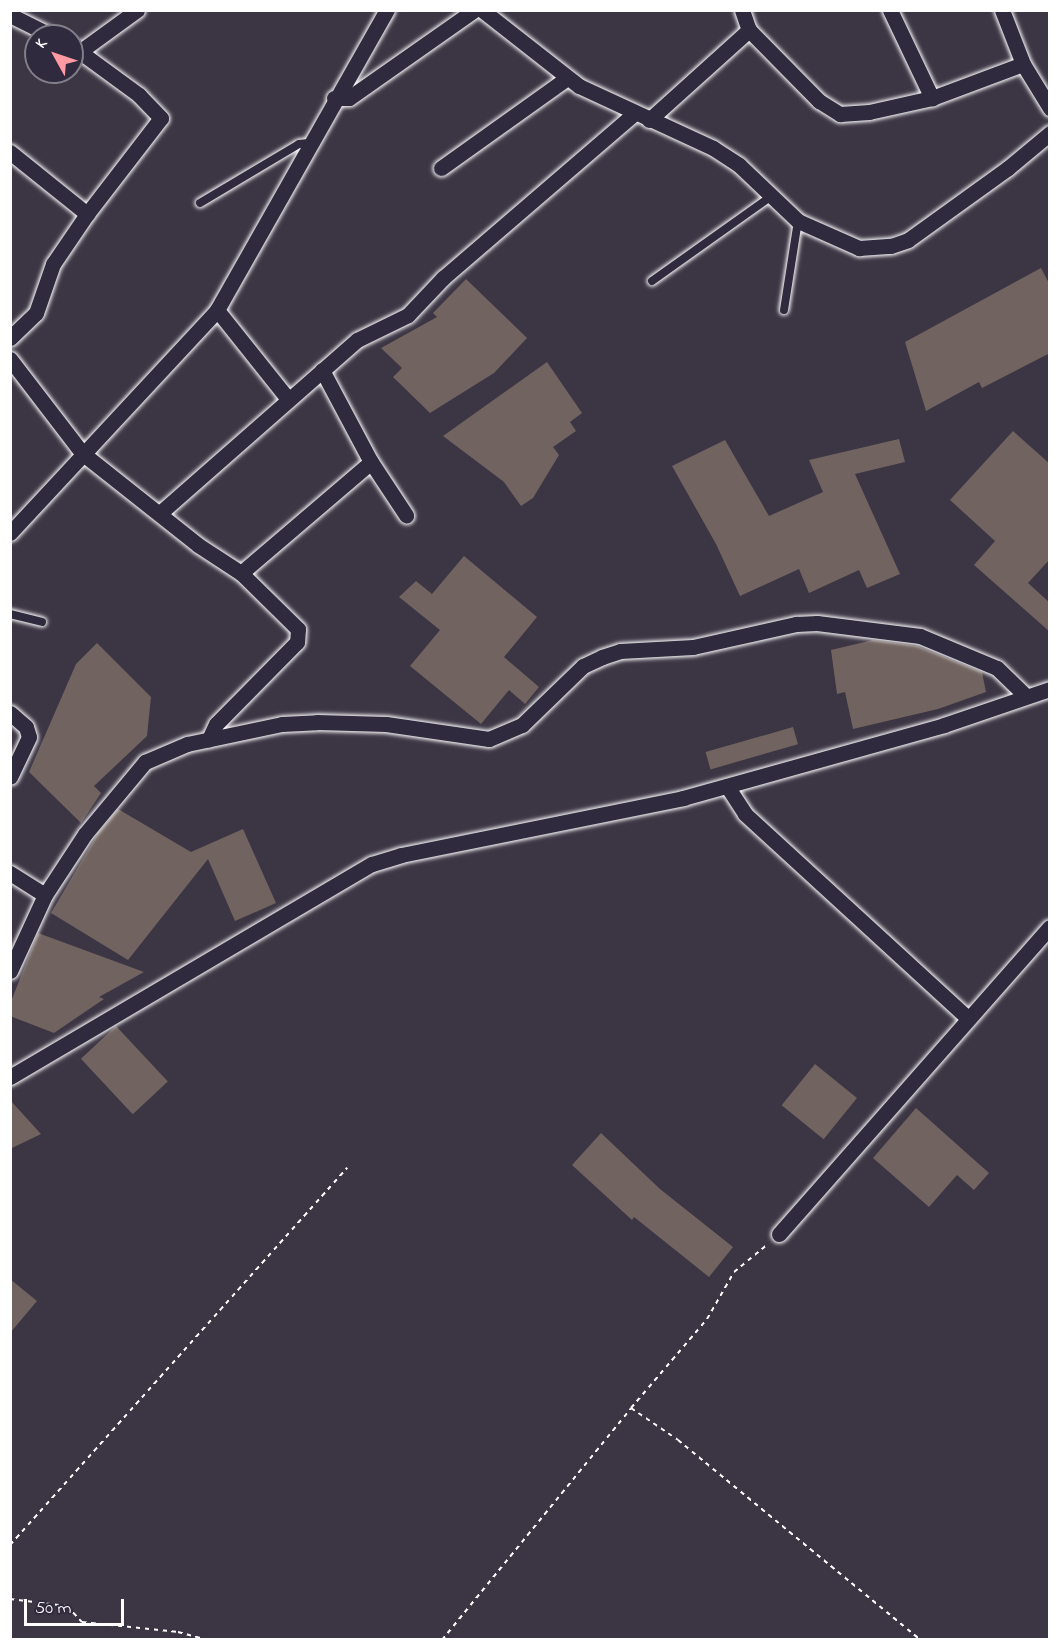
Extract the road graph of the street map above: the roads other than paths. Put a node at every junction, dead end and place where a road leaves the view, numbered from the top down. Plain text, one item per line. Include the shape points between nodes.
1 (137, 10) edge
2 (387, 10) edge
3 (474, 10) edge
4 (482, 10) edge
5 (742, 10) edge
6 (890, 10) edge
7 (1002, 10) edge
8 (749, 30) junction
9 (84, 44) edge
10 (84, 53) edge
11 (1023, 64) junction
12 (567, 78) junction
13 (334, 98) junction
14 (932, 98) junction
15 (1050, 108) edge
16 (635, 113) junction
17 (650, 120) junction
18 (1050, 133) edge
19 (308, 143) junction
20 (10, 152) edge
21 (441, 168) dead end
22 (770, 197) junction
23 (200, 203) dead end
24 (87, 214) junction
25 (798, 221) junction
26 (652, 282) dead end
27 (217, 310) junction
28 (784, 310) dead end
29 (10, 338) edge
30 (10, 359) edge
31 (322, 370) junction
32 (288, 399) junction
33 (82, 453) junction
34 (371, 462) junction
35 (160, 513) junction
36 (406, 515) dead end
37 (10, 533) edge
38 (241, 573) junction
39 (10, 614) edge
40 (42, 622) dead end
41 (1050, 689) edge
42 (1026, 696) junction
43 (10, 713) edge
44 (209, 739) junction
45 (10, 777) edge
46 (727, 786) junction
47 (10, 873) edge
48 (45, 896) junction
49 (1050, 927) edge
50 (10, 971) edge
51 (968, 1018) junction
52 (10, 1077) edge
53 (779, 1234) road end

1 - 9 street
2 - 13 street
3 - 13 street via 349,98
4 - 12 street
5 - 8 street
6 - 14 street
7 - 11 street
8 - 14 street via 819,101 840,114 870,112
8 - 17 street
10 - 24 street via 161,118
11 - 14 street
11 - 15 street
12 - 16 street
12 - 21 street
13 - 19 street
16 - 17 street
16 - 31 street via 442,278 408,315 357,340
17 - 22 street via 726,156
18 - 25 street via 908,240 891,246 859,248
19 - 23 lane via 299,144
19 - 27 street
20 - 24 street
22 - 25 street
22 - 26 lane
24 - 29 street via 53,264 36,313
25 - 28 lane
27 - 32 street
27 - 33 street
30 - 33 street
31 - 32 street
31 - 34 street
32 - 35 street
33 - 35 street
33 - 37 street
34 - 36 street
34 - 38 street
35 - 38 street via 211,555
38 - 44 street via 296,625 299,637 216,724
39 - 40 lane
41 - 42 street
42 - 44 street via 997,669 927,639 807,623 693,647 620,651 602,657 583,666 522,725 489,738 474,740 386,724 326,722 282,724
42 - 46 street via 944,725
43 - 45 street via 26,727 29,737
44 - 48 street via 163,751 145,762 85,834
46 - 51 street via 745,814
46 - 52 street via 372,864
47 - 48 street
48 - 50 street
49 - 51 street
51 - 53 street

